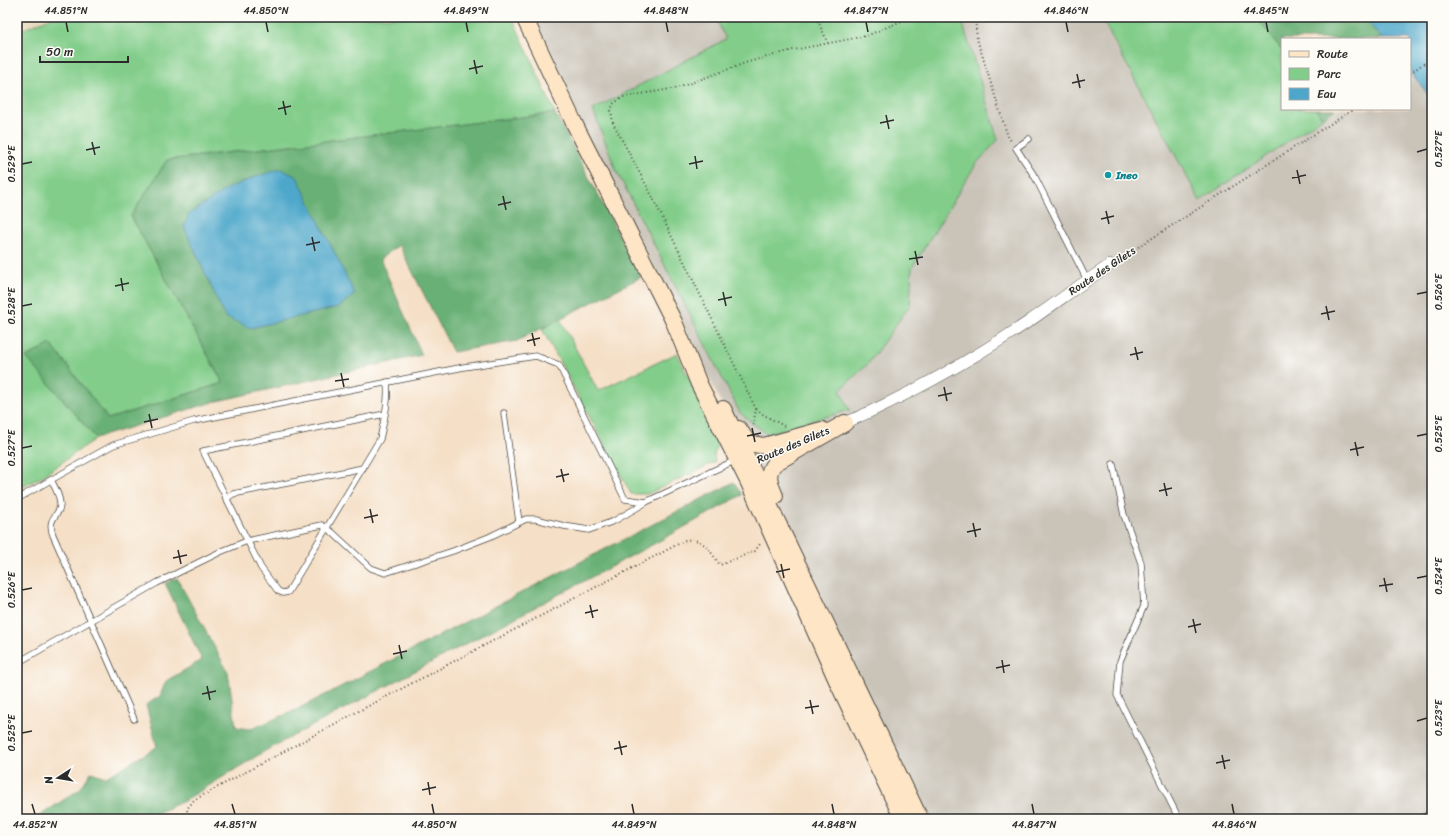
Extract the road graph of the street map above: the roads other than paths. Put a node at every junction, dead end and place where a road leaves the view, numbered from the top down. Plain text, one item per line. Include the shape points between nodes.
1 (524, 17) edge
2 (1029, 139) dead end
3 (1110, 265) road end
4 (1087, 280) junction
5 (674, 322) junction
6 (387, 382) junction
7 (718, 399) junction
8 (504, 413) dead end
9 (385, 414) junction
10 (845, 423) junction
11 (744, 461) junction
12 (1113, 464) dead end
13 (363, 468) junction
14 (51, 480) junction
15 (17, 499) edge
16 (226, 499) junction
17 (646, 502) junction
18 (519, 522) junction
19 (326, 528) junction
20 (247, 541) junction
21 (793, 552) junction
22 (90, 620) junction
23 (17, 663) edge
24 (134, 719) dead end
25 (1432, 813) edge
26 (903, 819) edge
27 (920, 819) edge
28 (1179, 819) edge
29 (1420, 819) edge

1 - 5 main road
2 - 4 lane via 1016,148 1035,177
3 - 4 street, Route des Gilets
4 - 10 street, Route des Gilets via 1028,322 966,361 890,403
5 - 7 main road
5 - 11 main road via 699,384
6 - 9 lane
6 - 14 lane via 194,420 113,445
6 - 17 lane via 536,356 559,365 625,499
7 - 10 main road, Route des Gilets via 748,443 764,446
7 - 11 main road
8 - 18 lane
9 - 13 lane via 380,439
9 - 16 lane via 203,451
10 - 11 main road, Route des Gilets
10 - 21 main road, Route des Gilets via 775,463 771,468 768,482 788,527
11 - 17 lane
11 - 21 main road
11 - 26 main road via 749,482 839,685
12 - 28 lane via 1124,515 1141,563 1144,606 1120,662 1117,695
13 - 16 lane via 233,494
13 - 19 lane
14 - 15 lane
14 - 22 lane via 60,509 51,521 50,528
16 - 20 lane
17 - 18 lane via 614,521 589,530 536,519
18 - 19 lane via 489,538 385,573 371,568
19 - 20 lane via 322,525
19 - 20 lane via 288,592 283,593 278,591 261,568
20 - 22 lane via 157,583
21 - 27 main road
22 - 23 lane
22 - 24 lane
25 - 29 lane

